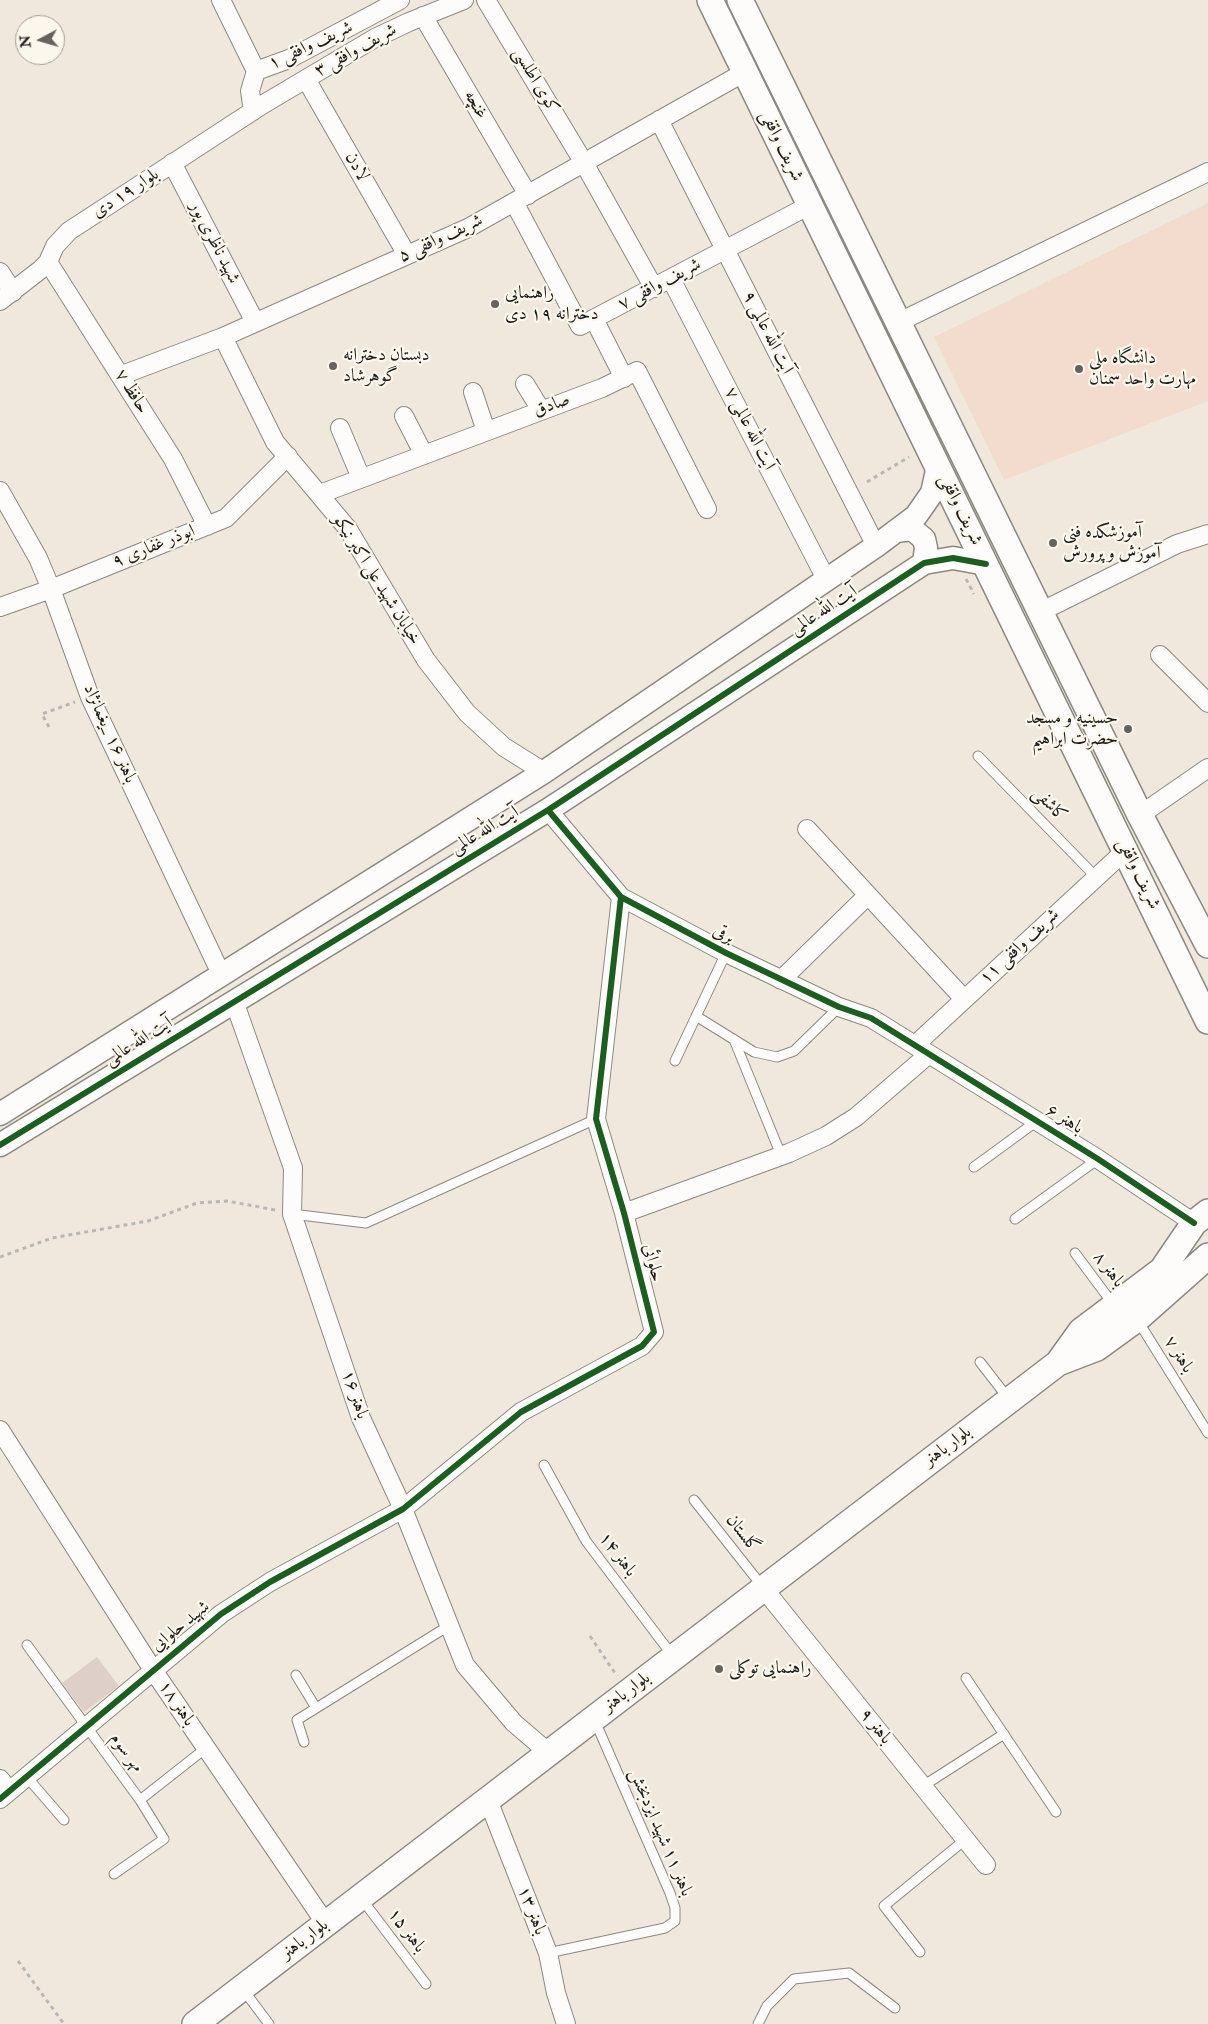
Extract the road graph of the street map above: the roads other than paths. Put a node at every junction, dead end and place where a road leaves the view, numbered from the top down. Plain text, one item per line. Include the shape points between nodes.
1 (221, 0) edge
2 (400, 0) edge
3 (464, 0) edge
4 (486, 0) edge
5 (710, 0) edge
6 (740, 0) edge
7 (423, 16) junction
8 (769, 59) junction
9 (256, 71) junction
10 (745, 72) junction
11 (306, 79) junction
12 (252, 111) junction
13 (659, 120) junction
14 (172, 163) junction
15 (584, 163) junction
16 (1208, 172) edge
17 (521, 198) junction
18 (810, 205) junction
19 (726, 250) junction
20 (407, 255) junction
21 (48, 262) junction
22 (0, 272) edge
23 (671, 279) junction
24 (654, 288) junction
25 (7, 296) edge
26 (594, 319) junction
27 (255, 322) junction
28 (899, 322) junction
29 (223, 336) junction
30 (122, 375) junction
31 (624, 378) junction
32 (526, 384) dead end
33 (473, 392) dead end
34 (542, 410) junction
35 (404, 416) dead end
36 (340, 428) dead end
37 (486, 431) junction
38 (424, 455) junction
39 (933, 455) junction
40 (288, 456) junction
41 (361, 478) junction
42 (0, 492) edge
43 (320, 494) junction
44 (707, 510) dead end
45 (207, 526) junction
46 (896, 531) junction
47 (1208, 534) edge
48 (876, 546) junction
49 (924, 563) junction
50 (986, 564) junction
51 (826, 579) junction
52 (51, 589) junction
53 (0, 607) edge
54 (1040, 612) junction
55 (1160, 655) dead end
56 (1208, 703) edge
57 (978, 756) dead end
58 (1208, 768) edge
59 (544, 772) junction
60 (548, 810) junction
61 (1140, 815) junction
62 (807, 829) dead end
63 (1126, 850) junction
64 (1096, 877) junction
65 (868, 895) junction
66 (621, 897) junction
67 (1208, 945) edge
68 (726, 954) junction
69 (222, 976) junction
70 (781, 980) junction
71 (964, 999) junction
72 (234, 1001) junction
73 (839, 1007) junction
74 (696, 1016) junction
75 (1208, 1021) edge
76 (735, 1042) junction
77 (922, 1050) junction
78 (674, 1061) dead end
79 (0, 1114) edge
80 (596, 1119) junction
81 (1037, 1121) junction
82 (0, 1145) edge
83 (781, 1155) junction
84 (1098, 1159) junction
85 (974, 1167) dead end
86 (624, 1213) junction
87 (292, 1214) junction
88 (1201, 1218) edge
89 (1015, 1219) dead end
90 (1075, 1253) dead end
91 (1208, 1256) edge
92 (1115, 1306) junction
93 (1137, 1319) junction
94 (980, 1362) dead end
95 (1058, 1363) junction
96 (1009, 1400) junction
97 (1, 1433) edge
98 (1208, 1433) edge
99 (544, 1466) dead end
100 (694, 1500) dead end
101 (403, 1509) junction
102 (764, 1589) junction
103 (450, 1624) junction
104 (27, 1645) dead end
105 (674, 1657) junction
106 (153, 1670) junction
107 (296, 1675) dead end
108 (966, 1678) dead end
109 (316, 1708) junction
110 (594, 1719) junction
111 (85, 1726) junction
112 (1004, 1734) junction
113 (304, 1742) dead end
114 (206, 1748) junction
115 (549, 1753) junction
116 (26, 1776) junction
117 (923, 1786) junction
118 (3, 1789) edge
119 (140, 1800) junction
120 (488, 1800) junction
121 (1056, 1812) dead end
122 (64, 1820) dead end
123 (966, 1839) junction
124 (986, 1866) dead end
125 (114, 1874) dead end
126 (361, 1897) junction
127 (326, 1924) junction
128 (920, 1952) dead end
129 (548, 1953) junction
130 (426, 1984) dead end
131 (242, 1988) junction
132 (894, 2008) dead end
133 (196, 2024) edge
134 (269, 2024) edge
135 (566, 2024) edge
136 (758, 2024) edge

1 - 9 street
2 - 9 street, شریف وافقی ۱ via 289,59
3 - 7 street, شریف وافقی ۳
4 - 15 street, کوی اطلسی
5 - 10 main road, شریف واقفی
6 - 8 main road, شریف واقفی
7 - 11 street, شریف وافقی ۳ via 375,38
7 - 17 street, غنچه
8 - 10 main road
8 - 28 main road, شریف واقفی
9 - 12 street, شریف وافقی ۱ via 250,91
10 - 13 street, شریف واقفی ۵
10 - 18 main road, شریف واقفی
11 - 12 street, شریف وافقی ۳
11 - 20 street, لادن
12 - 14 street, بلوار ۱۹ دی
13 - 15 street, شریف واقفی ۵
13 - 19 street, آیت الله عالمی ۹
14 - 21 street, بلوار ۱۹ دی via 69,231 55,246
14 - 27 street, شهید ناظری پور
15 - 17 street, شریف واقفی ۵
15 - 24 street, کوی اطلسی
16 - 28 street
17 - 20 street, شریف واقفی ۵ via 468,228
17 - 26 street via 580,326
18 - 19 street, شریف واقفی ۷
18 - 39 main road, شریف واقفی
19 - 23 street, شریف واقفی ۷
19 - 48 street, آیت الله عالمی ۹
20 - 27 street, شریف واقفی ۵
21 - 25 street, بلوار ۱۹ دی
21 - 30 street, حافظ ۷
22 - 25 street
23 - 24 street, شریف واقفی ۷
23 - 51 street, آیت الله عالمی ۷
24 - 26 street, شریف واقفی ۷
26 - 31 street
27 - 29 street, شریف واقفی ۵
28 - 54 main road, شریف واقفی
29 - 30 street, شریف واقفی ۵
29 - 40 street, خیابان شهید علی اکبر نیکو via 275,442
30 - 45 street, حافظ ۷ via 173,459
31 - 34 street, صادق
31 - 44 street, صادق via 637,371
32 - 34 street
33 - 37 street
34 - 37 street, صادق
35 - 38 street
36 - 41 street
37 - 38 street, صادق
38 - 41 street, صادق
39 - 46 street, آیت الله عالمی via 932,493 916,516
39 - 50 main road, شریف واقفی
40 - 43 street, خیابان شهید علی اکبر نیکو
40 - 45 street, ابوذر غفاری ۹ via 226,518
41 - 43 street, صادق
42 - 52 street, باهنر ۱۶ _یغمانژاد via 38,558
43 - 59 street, خیابان شهید علی اکبر نیکو via 348,529 426,660 466,713 504,747
45 - 52 street, ابوذر غفاری ۹
46 - 48 street, آیت الله عالمی
46 - 49 street via 912,529 924,539
47 - 54 street via 1177,544
48 - 51 street, آیت الله عالمی
49 - 50 street, آیت الله عالمی via 954,558
49 - 60 street, آیت الله عالمی
50 - 63 main road, شریف واقفی
51 - 59 street, آیت الله عالمی
52 - 53 street, ابوذر غفاری ۹
52 - 69 street, باهنر ۱۶ _یغمانژاد via 90,697
54 - 61 main road, شریف واقفی
55 - 56 street
57 - 64 lane, کاشفی
58 - 61 street
59 - 69 street, آیت الله عالمی
60 - 66 street, برقی
60 - 72 street, آیت الله عالمی
61 - 67 main road, شریف واقفی
62 - 65 street
63 - 64 street, شریف واقفی ۱۱
63 - 75 main road, شریف واقفی
64 - 71 street, شریف واقفی ۱۱
65 - 70 street
65 - 71 street
66 - 68 street, برقی
66 - 80 street, حلوائی
68 - 70 street, برقی
68 - 74 lane
69 - 79 street, آیت الله عالمی
70 - 73 street, برقی
71 - 77 street, شریف واقفی ۱۱
72 - 82 street, آیت الله عالمی
72 - 87 street, باهنر ۱۶ via 293,1168
73 - 76 lane via 794,1051 777,1058 764,1056
73 - 77 street, برقی via 871,1018
74 - 76 lane
74 - 78 lane
76 - 83 lane
77 - 81 street, باهنر ۶
77 - 83 street, شریف واقفی ۱۱ via 856,1117 826,1136
80 - 86 street, حلوائی
80 - 87 lane via 366,1223
81 - 84 street, باهنر ۶
81 - 85 lane
83 - 86 street, شریف واقفی ۱۱
84 - 88 street, باهنر ۶
84 - 89 lane
86 - 101 street, حلوائی via 654,1332 642,1346 521,1412
87 - 101 street, باهنر ۱۶ via 361,1418
88 - 92 main road, بلوار باهنر via 1162,1270
90 - 92 lane, باهنر ۸
91 - 93 main road, بلوار باهنر
92 - 95 main road, بلوار باهنر via 1081,1331
93 - 95 main road, بلوار باهنر via 1097,1348
93 - 98 lane, باهنر ۷
94 - 96 lane
95 - 96 main road, بلوار باهنر
96 - 102 main road, بلوار باهنر
97 - 106 street, باهنر ۱۸
99 - 105 lane, باهنر ۱۴ via 586,1541
100 - 102 lane, گلستان
101 - 103 street, باهنر ۱۶
101 - 106 street, شهید حلوایی via 270,1582 221,1614
102 - 105 main road, بلوار باهنر
102 - 117 street, باهنر ۹
103 - 109 lane
103 - 115 street, باهنر ۱۶ via 465,1665 514,1723
104 - 111 lane, مهر سوم
105 - 110 main road, بلوار باهنر
106 - 111 street, شهید حلوایی
106 - 114 street, باهنر ۱۸
107 - 109 lane
108 - 112 lane
109 - 113 lane via 297,1720
110 - 115 main road, بلوار باهنر
110 - 129 lane, باهنر ۱۱ شهید ایزدبخش via 670,1893 675,1922 665,1928
111 - 116 street, شهید حلوایی
111 - 119 lane, مهر سوم
112 - 117 lane
112 - 121 lane
114 - 119 lane
114 - 127 street, باهنر ۱۸
115 - 120 main road, بلوار باهنر
116 - 118 street, شهید حلوایی
116 - 122 lane
117 - 123 street, باهنر ۹
119 - 125 lane, مهر سوم via 164,1839
120 - 126 main road, بلوار باهنر
120 - 129 street, باهنر ۱۳
123 - 124 street, باهنر ۹
123 - 128 lane via 884,1906
126 - 127 main road, بلوار باهنر
126 - 130 lane, باهنر ۱۵
127 - 131 main road, بلوار باهنر
129 - 135 street, باهنر ۱۳
131 - 133 main road, بلوار باهنر
131 - 134 lane
132 - 136 lane via 849,1973 794,1979 767,2006

